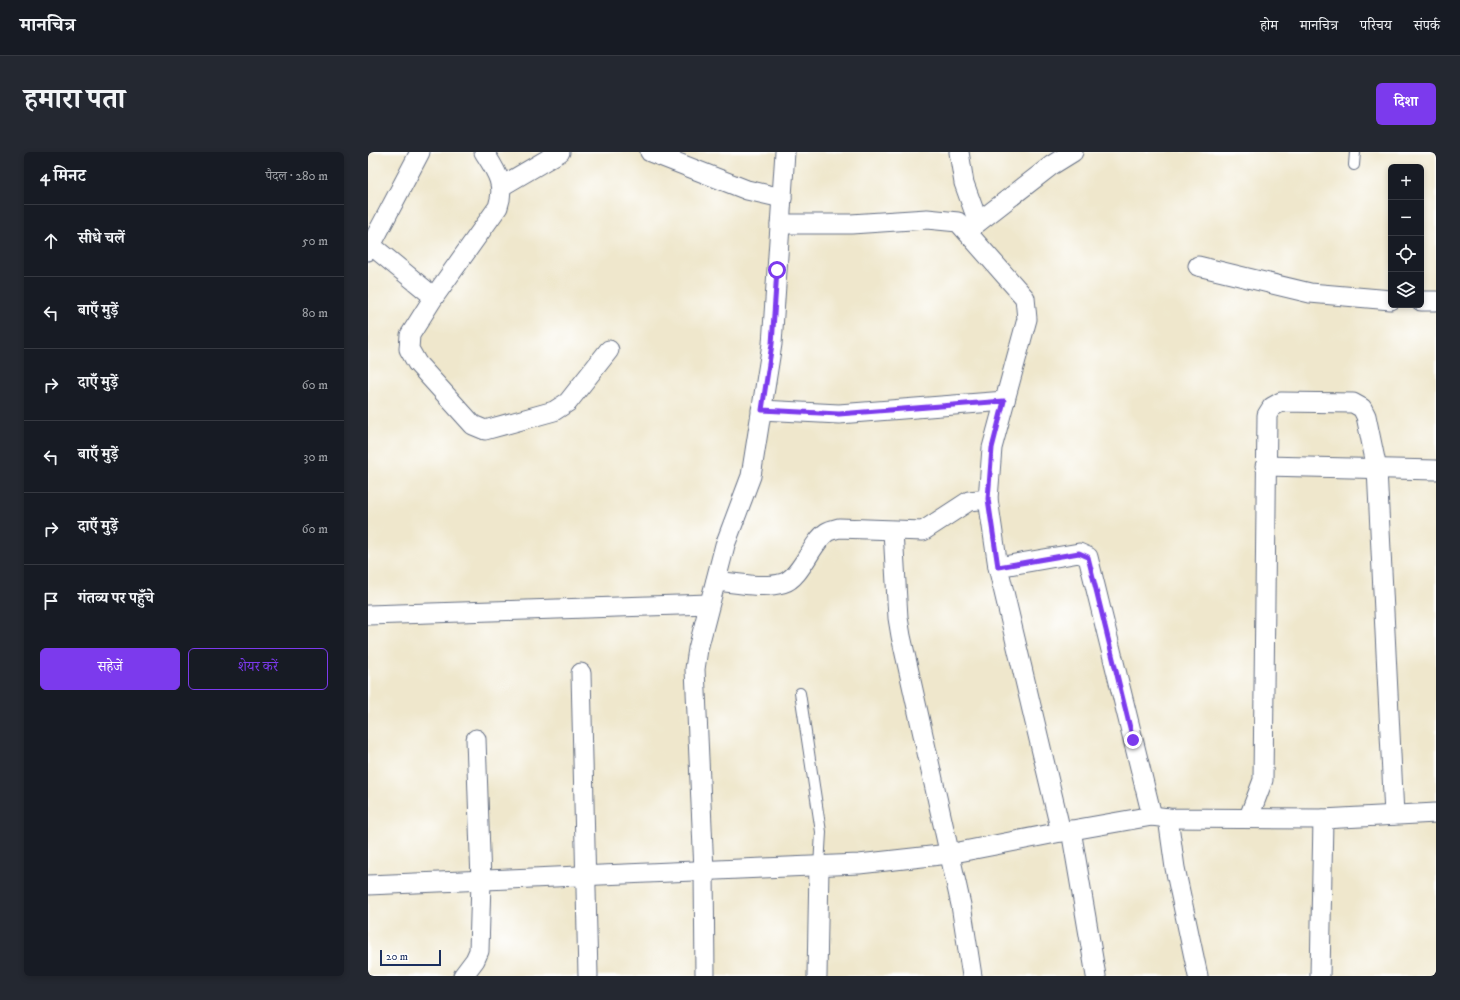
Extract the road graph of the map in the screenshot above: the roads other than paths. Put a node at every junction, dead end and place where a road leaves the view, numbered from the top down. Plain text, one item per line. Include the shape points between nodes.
1 (420, 152) edge
2 (484, 152) edge
3 (560, 152) edge
4 (650, 152) edge
5 (784, 152) edge
6 (959, 152) edge
7 (1073, 152) edge
8 (1354, 152) edge
9 (1354, 165) dead end
10 (502, 186) junction
11 (782, 198) junction
12 (780, 224) junction
13 (972, 227) junction
14 (370, 248) edge
15 (1198, 266) dead end
16 (434, 297) junction
17 (1388, 300) edge
18 (1424, 301) edge
19 (1436, 301) edge
20 (609, 350) dead end
21 (1004, 401) junction
22 (762, 410) junction
23 (1265, 466) junction
24 (1377, 470) junction
25 (1436, 470) edge
26 (988, 499) junction
27 (893, 531) junction
28 (998, 567) junction
29 (716, 581) junction
30 (710, 604) junction
31 (368, 615) edge
32 (581, 673) dead end
33 (800, 693) dead end
34 (476, 739) dead end
35 (1436, 813) edge
36 (1394, 815) junction
37 (1160, 817) junction
38 (1248, 817) junction
39 (1323, 818) junction
40 (1066, 831) junction
41 (949, 854) junction
42 (819, 867) junction
43 (704, 871) junction
44 (585, 875) junction
45 (481, 880) junction
46 (368, 885) edge
47 (463, 976) edge
48 (588, 976) edge
49 (705, 976) edge
50 (817, 976) edge
51 (972, 976) edge
52 (1096, 976) edge
53 (1198, 976) edge
54 (1320, 976) edge

1 - 14 street
2 - 10 street
3 - 10 street
4 - 11 street via 747,190
5 - 11 street
6 - 13 street
7 - 13 street via 1052,165
8 - 9 lane
10 - 16 street via 498,207
11 - 12 street
12 - 13 street via 851,224 926,219 958,222
12 - 22 street via 772,344
13 - 21 street via 1025,298 1027,319
14 - 16 street
15 - 17 street via 1310,293
16 - 20 street via 410,335 409,349 417,362 473,425 484,430 554,411 568,402
18 - 19 street
21 - 22 street via 839,414
21 - 26 street via 992,448
22 - 29 street via 752,476 725,545
23 - 24 street
23 - 24 street via 1267,415 1272,407 1282,402 1352,403 1362,408 1366,416
23 - 38 street via 1263,780
24 - 25 street
24 - 36 street
26 - 27 street via 969,501 923,531
26 - 28 street
27 - 29 street via 839,528 827,532 785,583 772,586
27 - 41 street via 901,636
28 - 37 street via 1079,553 1088,557
28 - 40 street
29 - 30 street
30 - 31 street
30 - 43 street via 695,669
32 - 44 street
33 - 42 lane via 821,832
34 - 45 street
35 - 36 street
36 - 39 street
37 - 38 street
37 - 40 street
37 - 53 street via 1175,868
38 - 39 street
39 - 54 street
40 - 41 street
40 - 52 street
41 - 42 street
41 - 51 street via 961,905
42 - 43 street
42 - 50 street
43 - 44 street
43 - 49 street
44 - 45 street
44 - 48 street
45 - 46 street
45 - 47 street via 479,951

